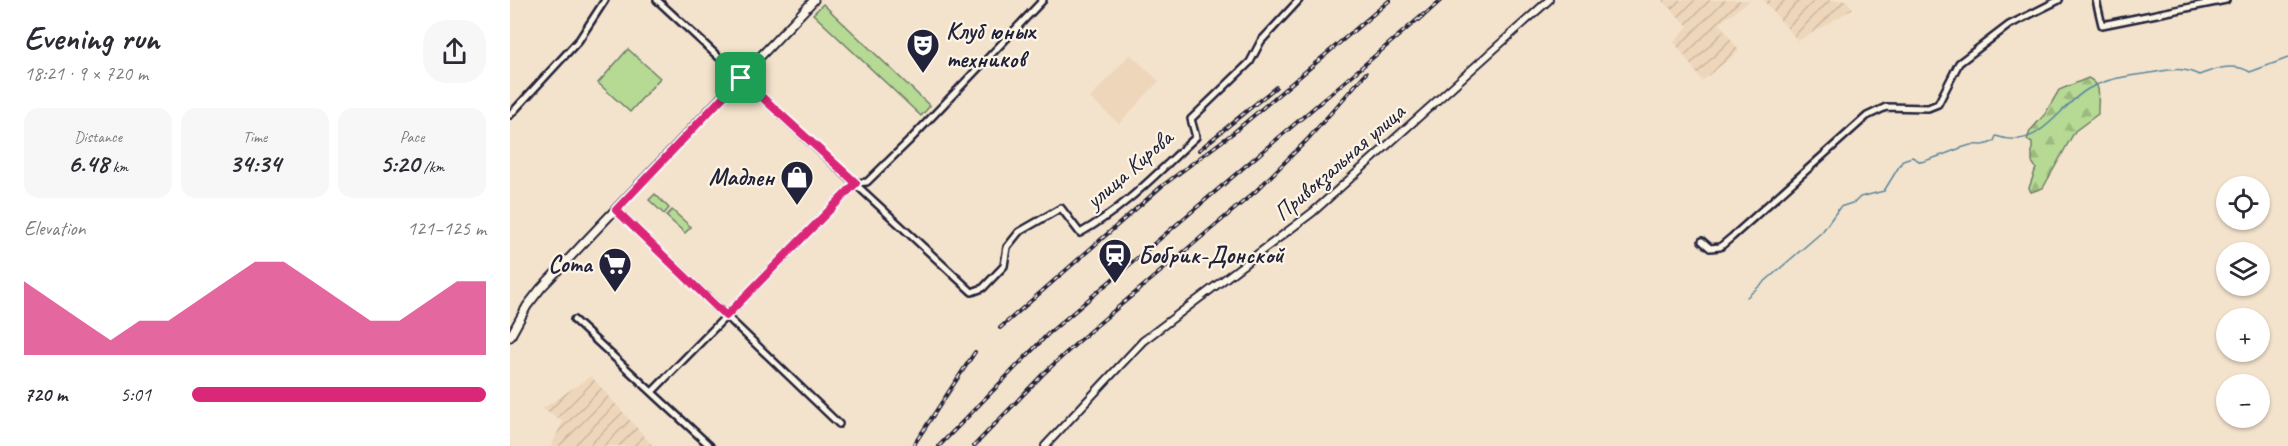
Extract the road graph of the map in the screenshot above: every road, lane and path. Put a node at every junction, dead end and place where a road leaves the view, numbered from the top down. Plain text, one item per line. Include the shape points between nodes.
1 (605, 0) edge
2 (657, 0) edge
3 (1042, 0) edge
4 (1299, 0) edge
5 (1549, 0) edge
6 (2059, 0) edge
7 (2096, 0) edge
8 (2226, 0) edge
9 (812, 1) edge
10 (741, 78) junction
11 (510, 115) edge
12 (856, 183) junction
13 (616, 210) junction
14 (1702, 241) dead end
15 (726, 316) junction
16 (574, 320) dead end
17 (510, 337) edge
18 (653, 391) junction
19 (839, 424) dead end
20 (710, 446) edge
21 (1045, 446) edge

1 - 11 street via 579,40
2 - 10 street
3 - 12 street via 908,142 867,182
4 - 12 street, улица Кирова via 1261,41 1250,62 1191,119 1196,137 1103,220 1080,233 1061,208 1019,232 1007,247 1005,265 983,288 972,292
5 - 21 street, Привокзальная улица via 1313,212 1143,341
6 - 14 street via 2009,25 1959,63 1938,104 1928,108 1886,107 1867,116 1720,247 1710,248
7 - 8 street via 2102,25
9 - 10 main road
10 - 12 street
10 - 13 main road
12 - 15 street
13 - 15 street
13 - 17 main road via 541,288 526,306
15 - 18 street
15 - 19 street
16 - 18 street
18 - 20 street

